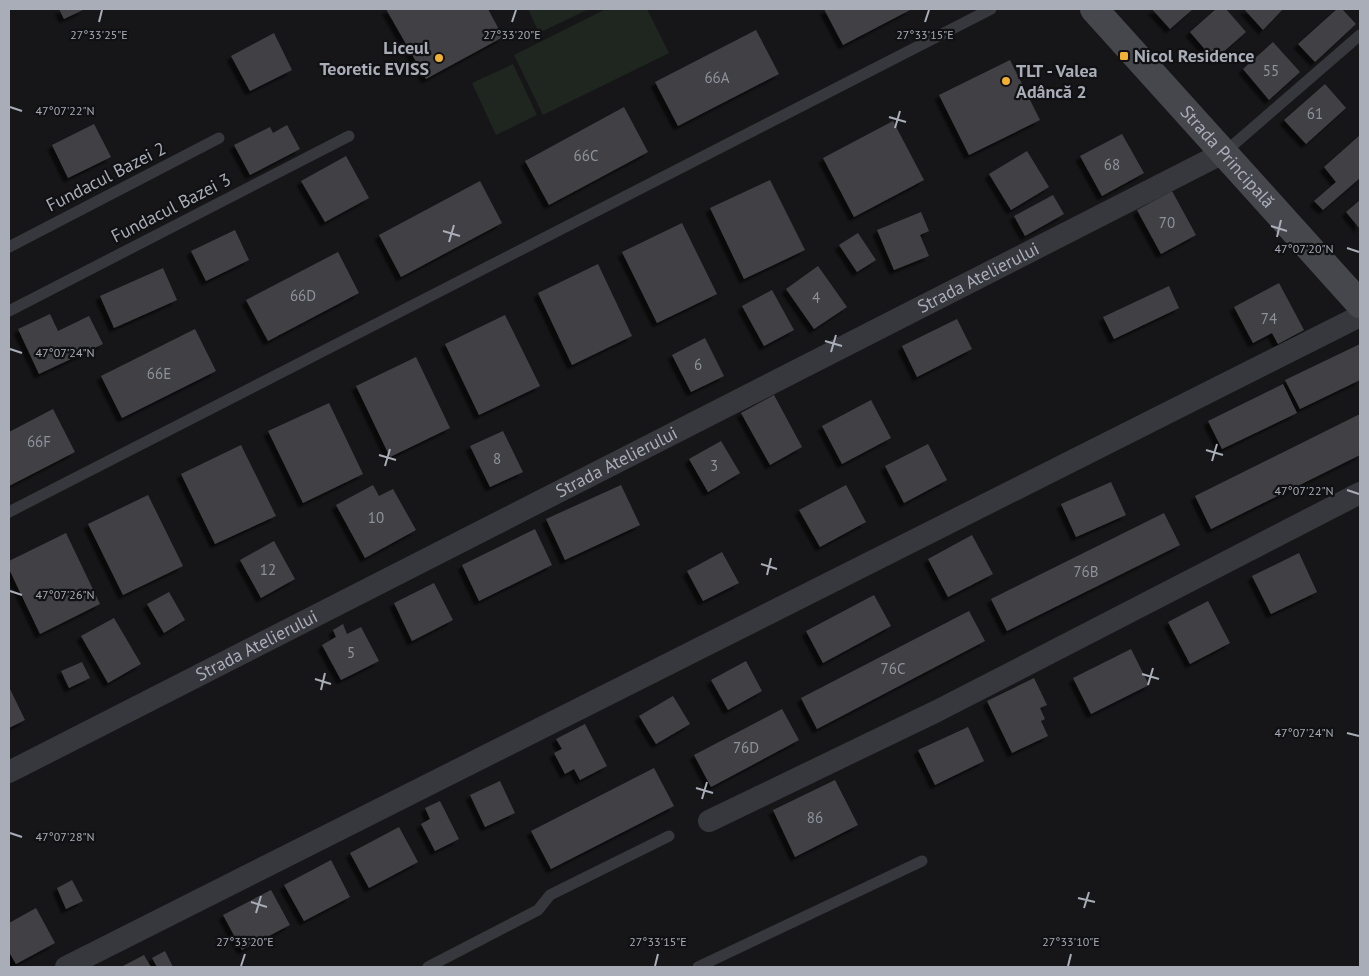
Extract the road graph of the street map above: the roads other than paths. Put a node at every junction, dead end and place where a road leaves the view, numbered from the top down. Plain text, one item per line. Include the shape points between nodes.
1 (991, 9) edge
2 (1094, 9) edge
3 (1360, 35) edge
4 (349, 136) dead end
5 (219, 138) dead end
6 (1225, 152) junction
7 (9, 247) edge
8 (1360, 304) edge
9 (9, 311) edge
10 (1360, 316) edge
11 (1360, 493) edge
12 (9, 512) edge
13 (9, 772) edge
14 (709, 821) dead end
15 (670, 836) dead end
16 (922, 861) dead end
17 (66, 967) edge
18 (428, 967) edge
19 (698, 967) edge

1 - 12 lane
2 - 6 street, Strada Principală
3 - 6 lane
4 - 9 lane, Fundacul Bazei 3
5 - 7 lane, Fundacul Bazei 2
6 - 8 street, Strada Principală
6 - 13 street, Strada Atelierului
10 - 17 street
11 - 14 street via 937,711
15 - 18 lane via 550,894 538,910
16 - 19 lane

